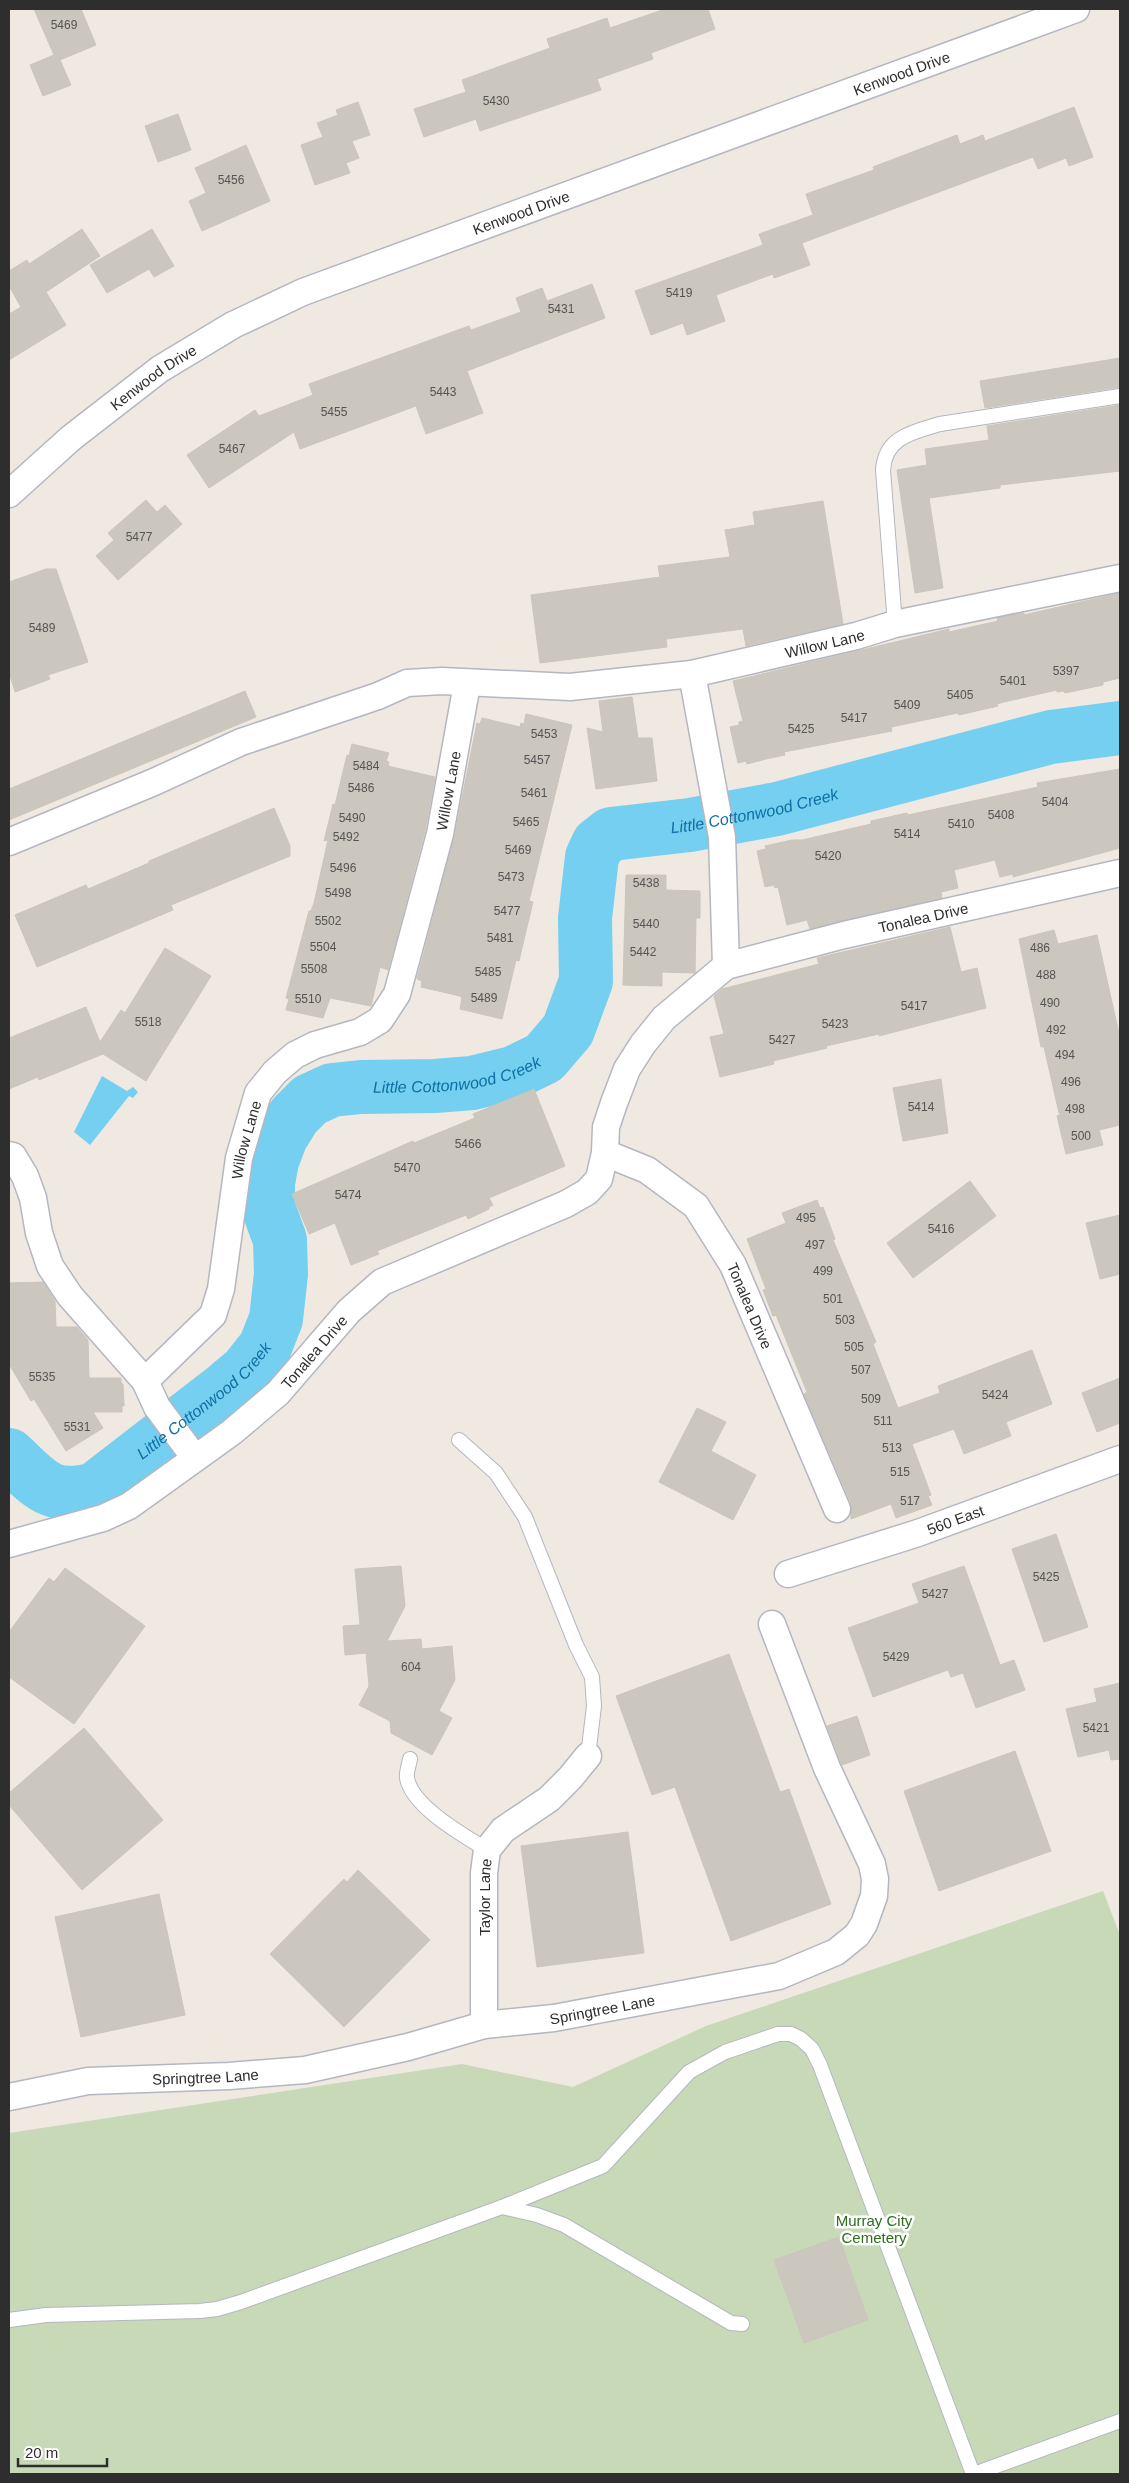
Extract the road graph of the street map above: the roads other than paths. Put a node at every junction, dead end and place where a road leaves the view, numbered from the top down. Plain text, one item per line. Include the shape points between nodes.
1 (1076, 9) edge
2 (1120, 396) edge
3 (9, 494) edge
4 (1120, 578) edge
5 (895, 624) junction
6 (692, 674) junction
7 (467, 684) junction
8 (9, 842) edge
9 (1120, 873) edge
10 (726, 966) junction
11 (605, 1152) junction
12 (9, 1156) edge
13 (144, 1381) junction
14 (459, 1440) dead end
15 (188, 1450) junction
16 (1120, 1459) edge
17 (837, 1509) dead end
18 (9, 1544) edge
19 (788, 1574) dead end
20 (772, 1624) dead end
21 (588, 1756) joint
22 (410, 1759) dead end
23 (488, 1850) junction
24 (484, 2025) junction
25 (9, 2097) edge
26 (502, 2207) junction
27 (9, 2320) edge
28 (742, 2324) dead end
29 (1120, 2421) edge
30 (973, 2474) edge

1 - 3 street, Kenwood Drive via 303,292 233,325 160,368 71,438
2 - 5 lane via 940,424 893,443 884,456 883,470
4 - 5 street, Willow Lane
5 - 6 street, Willow Lane
6 - 7 street, Willow Lane via 570,687
6 - 10 street via 722,836
7 - 8 street, Willow Lane via 442,681 407,683 378,696 241,742
7 - 13 street, Willow Lane via 440,834 397,994 380,1020 360,1032 315,1045 295,1055 258,1093 239,1158 221,1290 213,1315
9 - 10 street, Tonalea Drive via 844,935
10 - 11 street, Tonalea Drive via 664,1018 643,1044 627,1069 614,1103 606,1127
11 - 15 street, Tonalea Drive via 599,1179 587,1192 566,1204 382,1282 349,1311 278,1392 232,1432
11 - 17 street, Tonalea Drive via 648,1170 696,1206 733,1266
12 - 13 street via 13,1156 25,1176 50,1266 70,1296
13 - 15 street via 157,1407
14 - 21 lane via 496,1473 525,1516 592,1677 594,1706
15 - 18 street, Tonalea Drive via 129,1506 103,1518
16 - 19 street, 560 East via 918,1533
20 - 24 street, Springtree Lane via 827,1768 872,1864 874,1896 857,1935 836,1952 779,1976 554,2018
21 - 23 street, Taylor Lane via 549,1799 503,1830
22 - 23 lane via 407,1779 416,1796 441,1821
23 - 24 street, Taylor Lane via 484,1873
24 - 25 street, Springtree Lane via 408,2047 305,2070 88,2081
26 - 27 lane via 217,2309
26 - 28 lane via 564,2225 732,2323
26 - 30 lane via 603,2166 689,2072 708,2060 778,2034 791,2034 801,2039 812,2049 820,2065
29 - 30 lane

